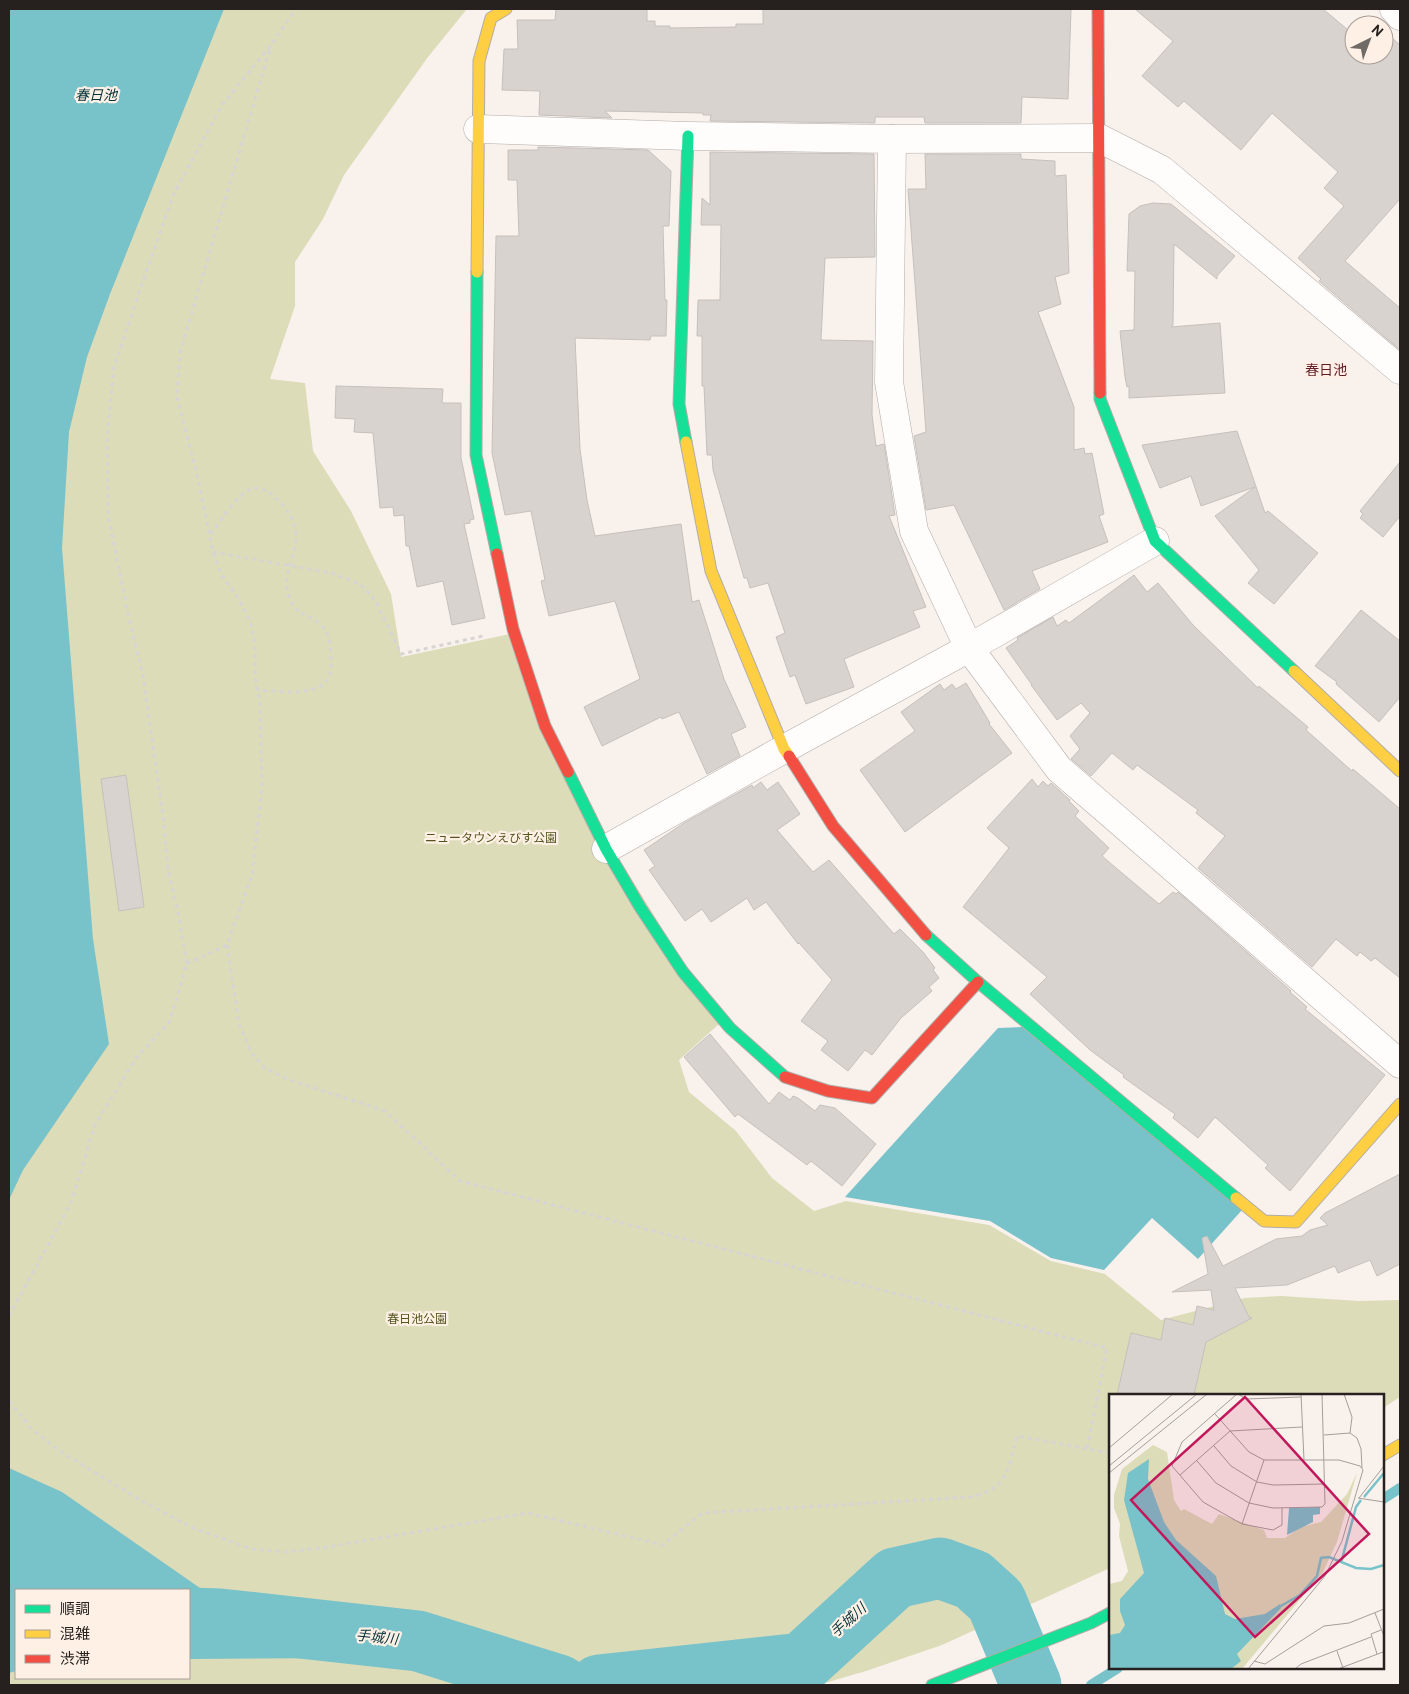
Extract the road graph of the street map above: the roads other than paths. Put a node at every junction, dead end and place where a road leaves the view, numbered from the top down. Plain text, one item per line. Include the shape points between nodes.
1 (506, 9) edge
2 (1098, 9) edge
3 (1394, 9) edge
4 (1400, 16) edge
5 (478, 129) junction
6 (688, 136) junction
7 (1099, 138) junction
8 (892, 139) junction
9 (1400, 370) edge
10 (1155, 541) junction
11 (969, 648) junction
12 (784, 749) junction
13 (1400, 772) edge
14 (606, 849) junction
15 (978, 982) junction
16 (1400, 1064) edge
17 (1400, 1104) edge
18 (1400, 1445) edge
19 (1384, 1454) edge
20 (1109, 1613) edge
21 (932, 1685) edge

1 - 5 street via 491,18 479,61
2 - 7 street
3 - 4 street
5 - 6 street
5 - 14 street via 476,455 513,629 545,726
6 - 8 street
6 - 12 street via 679,404 711,571
7 - 8 street
7 - 9 street via 1162,170
7 - 10 street via 1100,399
8 - 11 street via 889,382 914,531
10 - 11 street
10 - 13 street
11 - 12 street
11 - 16 street via 1059,769
12 - 14 street
12 - 15 street via 839,833 919,928
14 - 15 street via 683,972 730,1028 786,1078 828,1091 872,1098
15 - 17 street via 1264,1221 1296,1222
18 - 19 street
20 - 21 street

